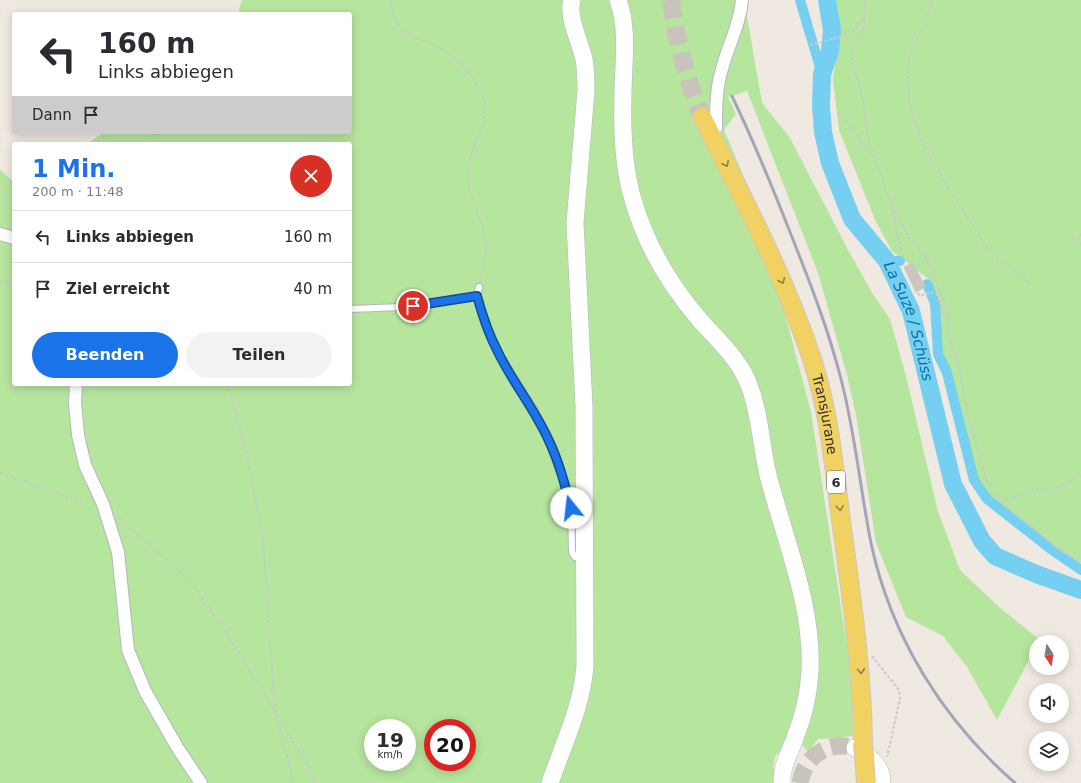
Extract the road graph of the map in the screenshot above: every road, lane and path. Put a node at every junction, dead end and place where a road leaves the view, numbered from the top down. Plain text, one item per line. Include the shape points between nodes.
1 (390, 0) edge
2 (572, 0) edge
3 (618, 0) edge
4 (742, 0) edge
5 (866, 0) edge
6 (931, 0) edge
7 (864, 17) junction
8 (810, 45) dead end
9 (838, 111) dead end
10 (711, 129) joint
11 (874, 158) junction
12 (893, 208) junction
13 (1081, 233) edge
14 (0, 234) edge
15 (12, 237) edge
16 (1081, 245) edge
17 (901, 252) dead end
18 (0, 281) edge
19 (12, 282) edge
20 (1032, 285) dead end
21 (478, 287) joint
22 (918, 293) dead end
23 (477, 296) junction
24 (352, 309) edge
25 (948, 326) junction
26 (76, 386) edge
27 (228, 386) edge
28 (0, 473) edge
29 (1081, 474) edge
30 (1003, 502) junction
31 (104, 504) junction
32 (585, 560) junction
33 (1081, 562) edge
34 (275, 713) junction
35 (858, 749) junction
36 (201, 783) edge
37 (294, 783) edge
38 (315, 783) edge
39 (550, 783) edge
40 (782, 783) edge
41 (866, 783) edge
42 (876, 783) edge
43 (882, 783) edge

1 - 21 path via 398,26 457,59 481,89 485,103 484,118 481,133 469,160 468,174 469,189 486,246
2 - 32 street via 571,11 586,75 575,223 584,406
3 - 40 street via 625,41 624,150 633,202 647,239 668,280 732,357 749,383 771,487 806,615 810,645 809,685 801,720 783,771
4 - 10 street via 739,20 722,68
5 - 7 path
6 - 20 path via 926,22 909,59 907,79 917,130 931,160 986,246
7 - 8 path via 851,34
7 - 11 path via 863,29 854,44 852,59
9 - 11 path
10 -> 35 main road, Transjurane / 6 via 790,298 820,388 835,467 854,606 860,668
11 - 12 path
12 - 17 path
12 - 25 path via 910,240 926,258 945,304 949,318
13 - 16 path
14 - 15 street
18 - 19 path
21 - 23 lane
22 - 25 path via 920,296 936,293
23 - 24 lane via 402,307
23 - 32 lane via 497,351 550,441 571,508 572,552 575,557
25 - 30 path via 952,352 958,363 968,418 982,467 995,494
26 - 31 street via 78,435 85,465
27 - 34 path via 246,450 263,539
28 - 31 path via 78,501
29 - 30 path via 1060,487 1033,490
30 - 33 path via 1057,548
31 - 34 path via 189,580 220,624
31 - 36 street via 118,552 128,650 160,718
32 - 39 street via 584,683
34 - 37 path
34 - 38 path via 309,768
35 - 41 main road, Transjurane / 6, bridge
35 - 42 street
35 - 43 street via 873,760 880,772

